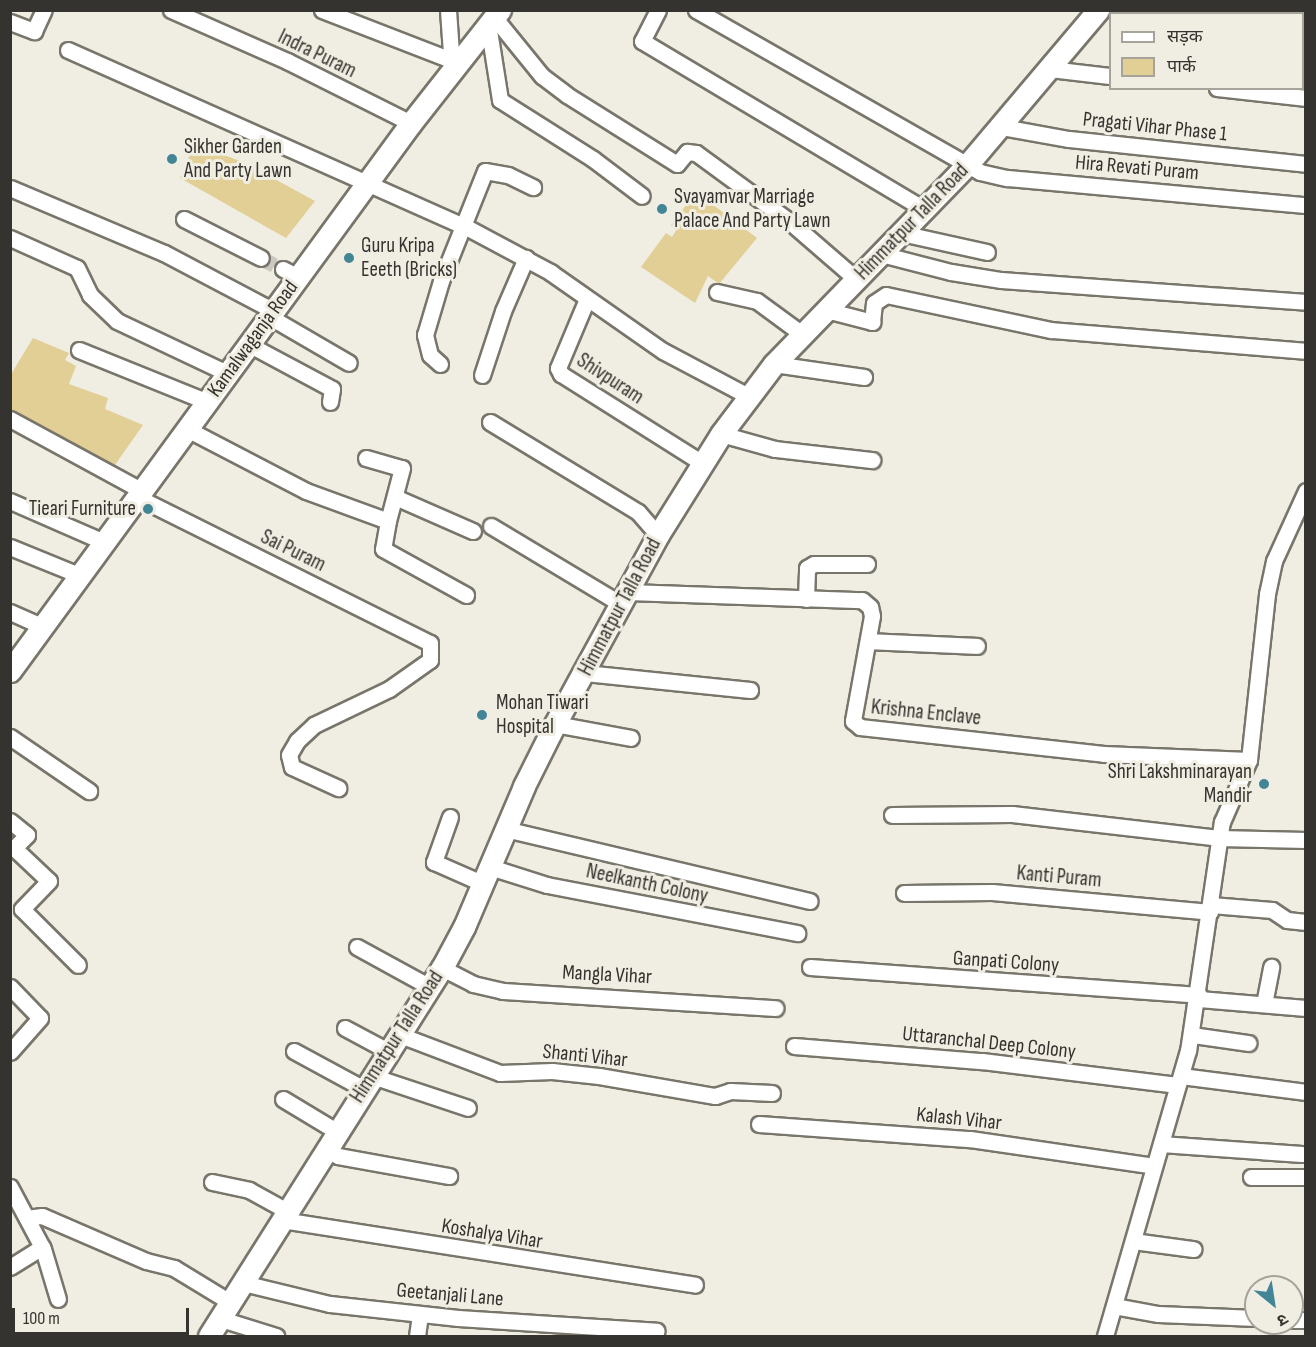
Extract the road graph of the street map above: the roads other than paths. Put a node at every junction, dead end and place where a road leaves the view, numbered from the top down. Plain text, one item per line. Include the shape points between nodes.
1 (44, 10) edge
2 (171, 10) edge
3 (322, 10) edge
4 (448, 10) edge
5 (658, 10) edge
6 (696, 10) edge
7 (1098, 10) edge
8 (494, 17) edge
9 (10, 22) edge
10 (68, 50) dead end
11 (456, 62) junction
12 (1050, 69) junction
13 (1109, 76) edge
14 (1235, 90) edge
15 (1305, 98) edge
16 (411, 123) junction
17 (1002, 127) junction
18 (968, 164) junction
19 (1305, 164) edge
20 (366, 184) junction
21 (533, 187) dead end
22 (10, 188) edge
23 (642, 196) dead end
24 (1305, 205) edge
25 (924, 208) junction
26 (184, 219) dead end
27 (464, 226) junction
28 (901, 233) junction
29 (10, 238) edge
30 (987, 252) dead end
31 (881, 254) junction
32 (261, 258) tunnel mouth
33 (526, 258) junction
34 (856, 279) junction
35 (717, 292) dead end
36 (587, 299) junction
37 (1305, 302) edge
38 (826, 310) junction
39 (272, 314) junction
40 (802, 334) junction
41 (250, 345) junction
42 (80, 350) dead end
43 (1305, 351) edge
44 (349, 363) dead end
45 (440, 364) dead end
46 (774, 364) junction
47 (229, 374) junction
48 (482, 375) dead end
49 (864, 377) dead end
50 (748, 396) junction
51 (208, 402) junction
52 (330, 402) dead end
53 (10, 419) edge
54 (490, 422) dead end
55 (187, 429) junction
56 (721, 434) junction
57 (366, 458) dead end
58 (873, 460) dead end
59 (704, 464) junction
60 (1305, 490) edge
61 (139, 494) junction
62 (395, 497) junction
63 (10, 501) edge
64 (388, 521) junction
65 (491, 526) dead end
66 (472, 531) dead end
67 (658, 535) junction
68 (104, 542) junction
69 (10, 547) edge
70 (867, 564) dead end
71 (79, 575) junction
72 (466, 595) dead end
73 (624, 598) junction
74 (806, 599) junction
75 (10, 612) edge
76 (41, 626) junction
77 (868, 641) junction
78 (977, 646) dead end
79 (10, 670) edge
80 (585, 673) junction
81 (750, 690) dead end
82 (555, 724) junction
83 (10, 737) edge
84 (631, 738) dead end
85 (1249, 760) junction
86 (338, 788) dead end
87 (89, 791) dead end
88 (892, 815) dead end
89 (450, 817) dead end
90 (10, 821) edge
91 (506, 829) junction
92 (1219, 838) junction
93 (1305, 840) edge
94 (487, 876) junction
95 (904, 893) dead end
96 (810, 901) dead end
97 (1211, 909) junction
98 (1305, 922) edge
99 (797, 933) dead end
100 (357, 947) dead end
101 (78, 965) dead end
102 (810, 967) dead end
103 (1270, 967) dead end
104 (441, 968) junction
105 (10, 987) edge
106 (430, 987) junction
107 (1199, 997) junction
108 (1264, 1004) junction
109 (775, 1008) dead end
110 (1305, 1008) edge
111 (345, 1028) dead end
112 (1192, 1035) junction
113 (394, 1043) junction
114 (1248, 1043) dead end
115 (794, 1046) dead end
116 (294, 1051) dead end
117 (10, 1052) edge
118 (1180, 1081) junction
119 (368, 1082) junction
120 (1305, 1092) edge
121 (772, 1093) dead end
122 (283, 1099) dead end
123 (468, 1108) dead end
124 (759, 1124) dead end
125 (336, 1131) junction
126 (1161, 1144) junction
127 (325, 1149) junction
128 (1302, 1154) dead end
129 (1154, 1166) junction
130 (449, 1176) dead end
131 (1251, 1177) dead end
132 (1305, 1177) edge
133 (212, 1182) dead end
134 (10, 1187) edge
135 (284, 1215) junction
136 (33, 1217) junction
137 (1133, 1241) junction
138 (42, 1247) junction
139 (1193, 1249) dead end
140 (10, 1267) edge
141 (243, 1283) junction
142 (695, 1285) dead end
143 (58, 1299) dead end
144 (1114, 1306) junction
145 (420, 1314) junction
146 (1244, 1318) edge
147 (220, 1319) edge
148 (657, 1331) dead end
149 (276, 1336) edge
150 (417, 1336) edge
151 (1106, 1336) edge

1 - 9 street via 34,31
2 - 16 street, Indra Puram via 287,61
3 - 11 street
4 - 11 street via 451,50
5 - 25 street via 642,41
6 - 18 street, Hira Revati Puram
7 - 12 street, Himmatpur Talla Road
8 - 11 street, Kamalwaganja Road
8 - 23 street via 500,100 593,159
8 - 34 street via 542,76 567,95 677,165 687,152 696,153 789,221
10 - 20 street
11 - 16 street, Kamalwaganja Road
12 - 13 street
12 - 17 street, Himmatpur Talla Road
14 - 15 street
16 - 20 street, Kamalwaganja Road
17 - 18 street, Himmatpur Talla Road
17 - 19 street, Pragati Vihar Phase 1 via 1069,139
18 - 24 street, Hira Revati Puram via 980,172 1007,178
18 - 25 street, Himmatpur Talla Road
20 - 27 street
20 - 39 street, Kamalwaganja Road via 291,273
21 - 27 street via 508,175 485,171
22 - 39 street via 164,253
25 - 28 street, Himmatpur Talla Road
26 - 32 street
27 - 33 street
27 - 45 street via 441,281 425,335 430,355
28 - 30 street
28 - 31 street, Himmatpur Talla Road
29 - 47 street via 77,268 90,295 117,321
31 - 34 street, Himmatpur Talla Road
31 - 37 street via 1001,280
33 - 36 street
33 - 48 street
34 - 38 street, Himmatpur Talla Road
35 - 40 street via 757,301
36 - 50 street via 663,351
36 - 59 street, Shivpuram via 558,368 561,374
38 - 40 street, Himmatpur Talla Road
38 - 43 street via 872,322 874,303 886,295 1051,330
39 - 41 street, Kamalwaganja Road
39 - 44 street
40 - 46 street, Himmatpur Talla Road
41 - 47 street, Kamalwaganja Road
41 - 52 street via 332,389
42 - 51 street
46 - 49 street
46 - 50 street, Himmatpur Talla Road
47 - 51 street, Kamalwaganja Road
50 - 56 street, Himmatpur Talla Road
51 - 55 street, Kamalwaganja Road
53 - 61 street, Sai Puram
54 - 67 street via 638,512
55 - 61 street, Kamalwaganja Road
55 - 64 street via 306,491
56 - 58 street via 775,449
56 - 59 street, Himmatpur Talla Road
57 - 62 street via 402,468
59 - 67 street, Himmatpur Talla Road
60 - 85 street via 1274,561 1267,594
61 - 68 street, Kamalwaganja Road
61 - 86 street, Sai Puram via 430,643 430,660 389,689 314,725 297,741 289,755 292,767
62 - 64 street
62 - 66 street
63 - 68 street
64 - 72 street via 383,549
65 - 73 street
67 - 73 street, Himmatpur Talla Road
68 - 71 street, Kamalwaganja Road
69 - 71 street
70 - 74 street via 814,564 807,568
71 - 76 street, Kamalwaganja Road
73 - 74 street, Krishna Enclave
73 - 80 street, Himmatpur Talla Road
74 - 77 street, Krishna Enclave via 862,600 870,607 872,616
75 - 76 street
76 - 79 street, Kamalwaganja Road
77 - 78 street
77 - 85 street, Krishna Enclave via 853,721 860,728 1104,754
80 - 81 street
80 - 82 street, Himmatpur Talla Road
82 - 84 street
82 - 91 street, Himmatpur Talla Road
83 - 87 street
85 - 92 street
88 - 92 street via 1012,814
89 - 94 street, Neelkanth Colony via 434,862
90 - 101 street via 27,835 14,848 49,881 22,909
91 - 94 street, Himmatpur Talla Road
91 - 96 street
92 - 93 street
92 - 97 street
94 - 99 street, Neelkanth Colony
94 - 104 street, Himmatpur Talla Road
95 - 97 street, Kanti Puram via 992,892
97 - 98 street, Kanti Puram via 1272,910 1287,920
97 - 107 street
100 - 106 street
102 - 107 street, Ganpati Colony
103 - 108 street
104 - 106 street, Himmatpur Talla Road
104 - 109 street, Mangla Vihar via 473,984 503,991
105 - 117 street via 40,1018
106 - 113 street, Himmatpur Talla Road
107 - 108 street, Ganpati Colony
107 - 112 street
108 - 110 street, Ganpati Colony
111 - 113 street, Shanti Vihar
112 - 114 street
112 - 118 street
113 - 119 street, Himmatpur Talla Road
113 - 121 street, Shanti Vihar via 500,1073 552,1071 715,1096 730,1091
115 - 118 street, Uttaranchal Deep Colony
116 - 119 street
118 - 120 street, Uttaranchal Deep Colony
118 - 126 street
119 - 123 street
119 - 125 street, Himmatpur Talla Road
122 - 125 street
124 - 129 street, Kalash Vihar via 970,1139
125 - 127 street, Himmatpur Talla Road
126 - 128 street
126 - 129 street
127 - 130 street via 338,1156
127 - 135 street, Himmatpur Talla Road
129 - 137 street
131 - 132 street
133 - 135 street, Koshalya Vihar via 249,1190
134 - 136 street
135 - 141 street, Himmatpur Talla Road
135 - 142 street, Koshalya Vihar
136 - 138 street
136 - 147 street via 146,1262 174,1268
137 - 139 street
137 - 144 street
138 - 140 street
138 - 143 street
141 - 145 street, Geetanjali Lane via 330,1304
141 - 147 street, Himmatpur Talla Road
144 - 146 street via 1158,1314
144 - 151 street
145 - 148 street, Geetanjali Lane
145 - 150 street
147 - 149 street

